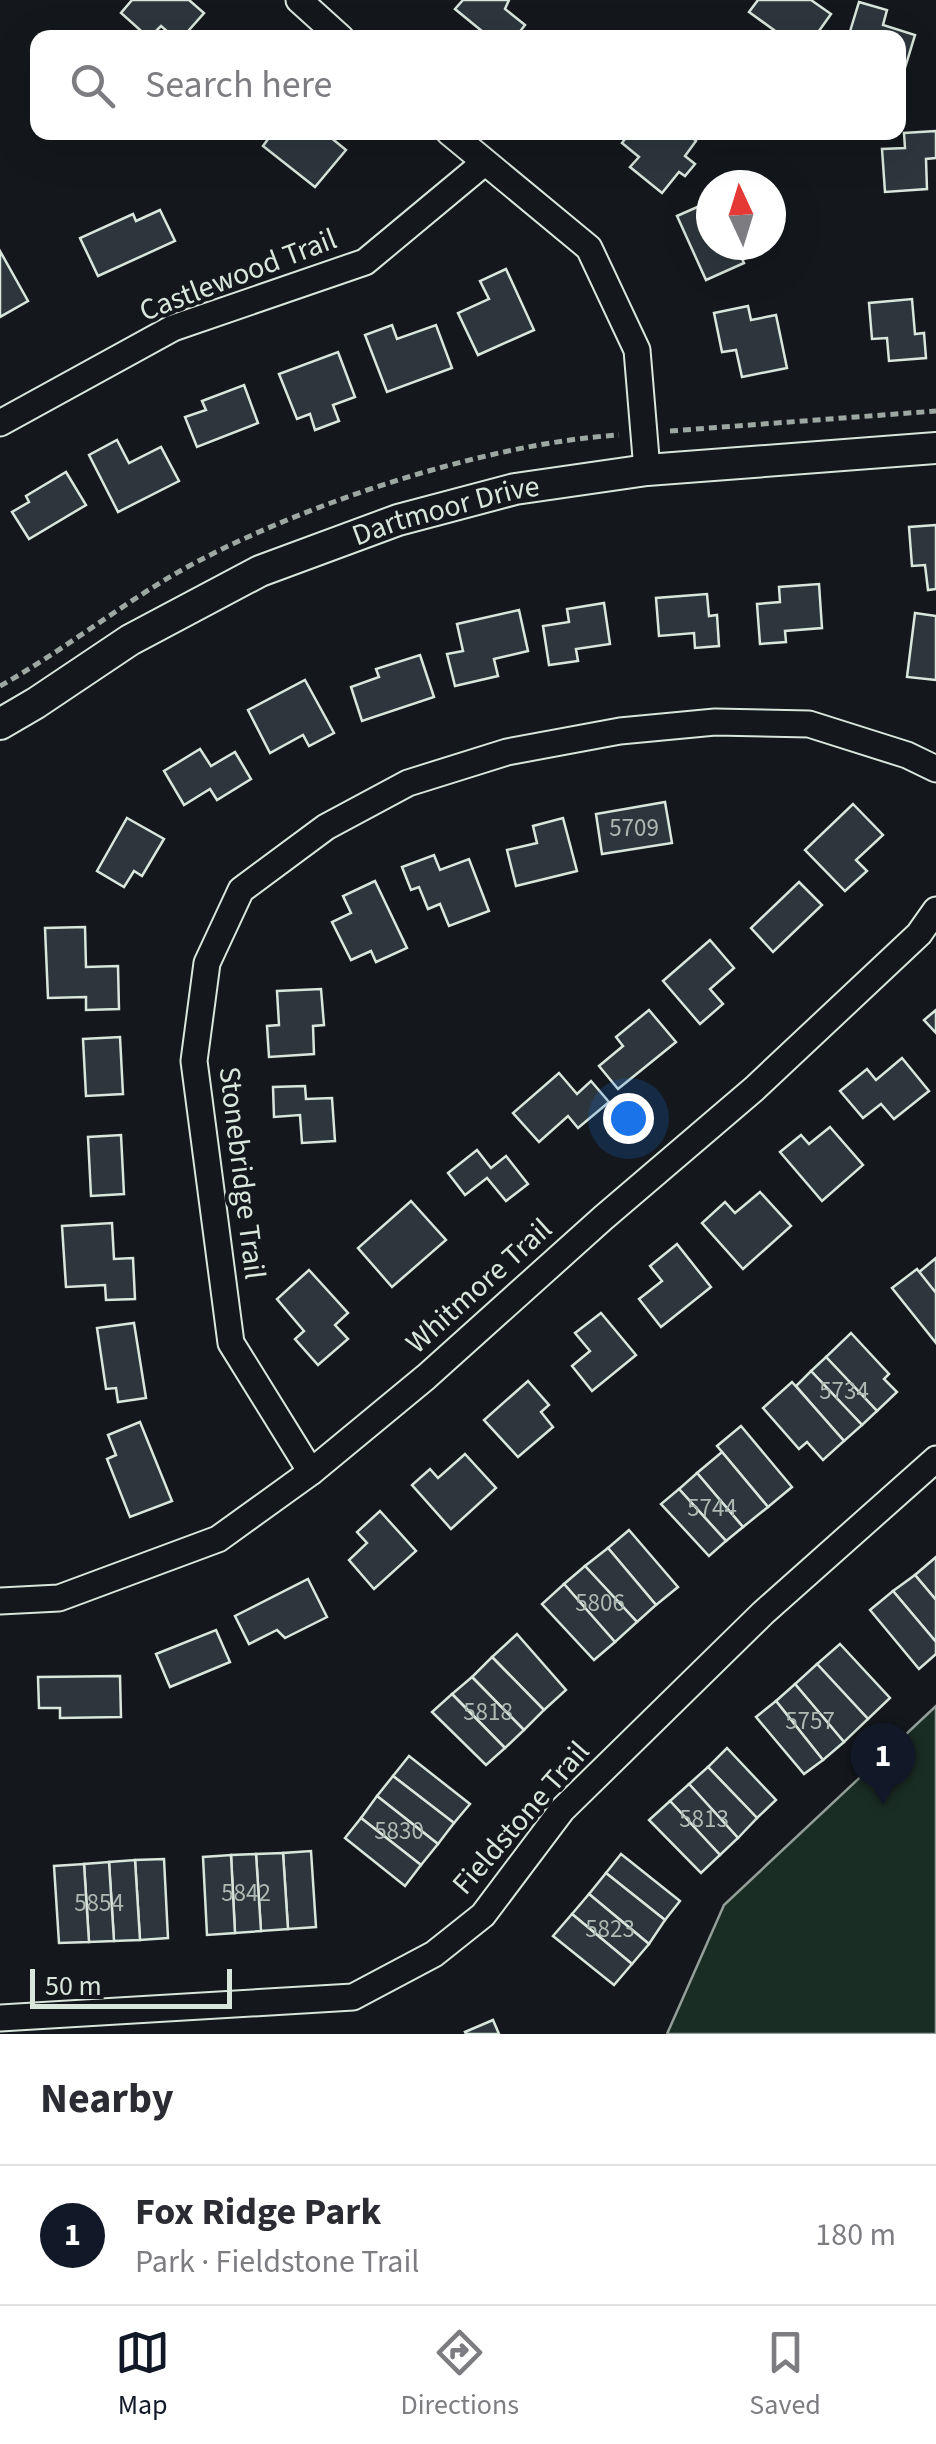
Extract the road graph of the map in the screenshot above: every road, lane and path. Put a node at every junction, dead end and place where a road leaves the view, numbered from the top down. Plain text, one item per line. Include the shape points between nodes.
1 (299, 0) edge
2 (332, 30) edge
3 (458, 140) edge
4 (484, 164) junction
5 (0, 423) edge
6 (936, 448) edge
7 (648, 470) junction
8 (0, 724) edge
9 (936, 769) edge
10 (936, 910) edge
11 (936, 1459) edge
12 (311, 1472) junction
13 (0, 1601) edge
14 (0, 2018) edge

1 - 2 street
3 - 4 street
4 - 5 street, Castlewood Trail via 365,262 173,328
4 - 7 street via 589,248 637,350
6 - 7 street, Dartmoor Drive
7 - 8 street, Dartmoor Drive via 498,493 398,520 260,571 130,640
9 - 12 street, Stonebridge Trail via 810,724 715,722 620,731 507,752 408,783 326,826 241,890 206,963 196,1080 231,1343
10 - 12 street, Whitmore Trail via 919,934 754,1089
11 - 14 street, Fieldstone Trail via 763,1613 562,1810 483,1915 434,1954 352,1997
12 - 13 street, Whitmore Trail via 218,1538 60,1598

